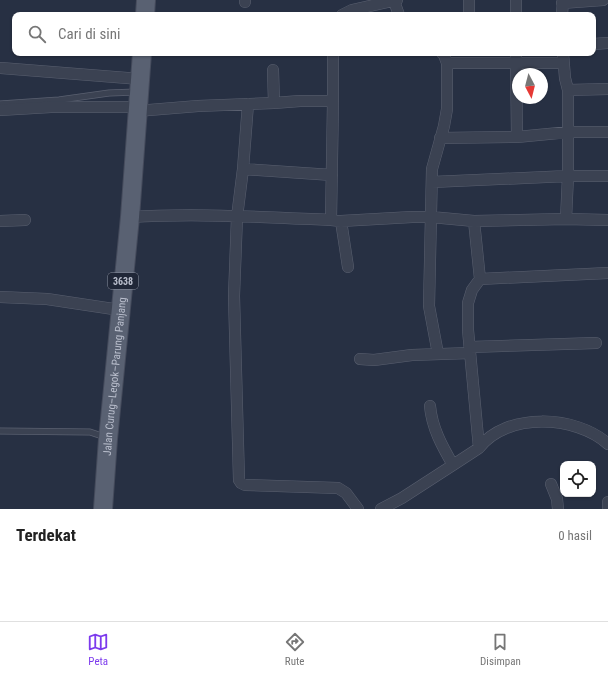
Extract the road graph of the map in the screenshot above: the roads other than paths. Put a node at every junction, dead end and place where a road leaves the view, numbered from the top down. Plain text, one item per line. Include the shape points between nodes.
1 (146, 0) edge
2 (395, 0) edge
3 (469, 0) edge
4 (516, 0) edge
5 (603, 0) edge
6 (563, 1) edge
7 (145, 12) edge
8 (348, 12) edge
9 (398, 12) edge
10 (469, 12) edge
11 (516, 12) edge
12 (562, 12) edge
13 (608, 43) edge
14 (596, 44) edge
15 (142, 56) edge
16 (333, 56) edge
17 (444, 56) edge
18 (471, 58) edge
19 (516, 58) edge
20 (563, 58) edge
21 (447, 63) junction
22 (1, 68) dead end
23 (273, 70) dead end
24 (608, 89) edge
25 (568, 90) junction
26 (138, 97) junction
27 (333, 101) junction
28 (274, 103) junction
29 (0, 104) edge
30 (248, 104) junction
31 (0, 110) edge
32 (569, 132) junction
33 (608, 132) edge
34 (517, 137) junction
35 (440, 138) junction
36 (243, 170) junction
37 (332, 175) junction
38 (568, 176) junction
39 (608, 176) edge
40 (432, 182) junction
41 (130, 217) junction
42 (237, 217) junction
43 (430, 217) junction
44 (566, 219) junction
45 (25, 220) dead end
46 (608, 220) edge
47 (0, 221) edge
48 (336, 221) junction
49 (474, 221) junction
50 (348, 267) dead end
51 (608, 273) edge
52 (480, 279) junction
53 (0, 297) edge
54 (120, 310) junction
55 (596, 343) dead end
56 (470, 350) junction
57 (438, 354) junction
58 (360, 359) dead end
59 (430, 406) dead end
60 (0, 431) edge
61 (108, 439) junction
62 (608, 444) edge
63 (478, 448) junction
64 (454, 465) junction
65 (551, 484) dead end
66 (608, 502) edge
67 (353, 506) edge
68 (104, 509) edge
69 (381, 509) edge
70 (558, 509) edge
71 (608, 509) edge

1 - 7 main road
2 - 8 street
2 - 9 street
3 - 10 street
4 - 11 street
5 - 6 street
6 - 12 street
13 - 14 street
15 - 26 main road, Jalan Curug–Legok–Parung Panjang / 3638
16 - 27 street
17 - 21 street
18 - 19 street
18 - 21 street
19 - 20 street
19 - 34 street
20 - 25 street
21 - 35 street via 447,109
22 - 26 street
23 - 28 street
24 - 25 street
25 - 32 street
26 - 29 lane via 109,93
26 - 30 street
26 - 31 street
26 - 41 main road, Jalan Curug–Legok–Parung Panjang / 3638
27 - 28 street
27 - 37 street
28 - 30 street
30 - 36 street
32 - 33 street
32 - 34 street
32 - 38 street
34 - 35 street
35 - 40 street via 433,160
36 - 37 street
36 - 42 street
37 - 48 street
38 - 39 street
38 - 40 street
38 - 44 street
40 - 43 street
41 - 42 street
41 - 54 main road, Jalan Curug–Legok–Parung Panjang / 3638
42 - 48 street
42 - 67 street via 234,296 239,480 245,485 338,488 346,493
43 - 48 street
43 - 49 street
43 - 57 street via 428,306
44 - 46 street
44 - 49 street
45 - 47 street
48 - 50 street
49 - 52 street
51 - 52 street
52 - 56 street via 472,290 468,302
53 - 54 street via 48,299
54 - 61 main road, Jalan Curug–Legok–Parung Panjang / 3638
55 - 56 street
56 - 57 street
56 - 63 street
57 - 58 street
59 - 64 street via 431,418 440,442
60 - 61 lane via 90,432
61 - 68 main road, Jalan Curug–Legok–Parung Panjang / 3638
62 - 63 street via 590,431 561,423 527,422 501,429 484,440
63 - 64 street
64 - 69 street
65 - 70 street
66 - 71 street

